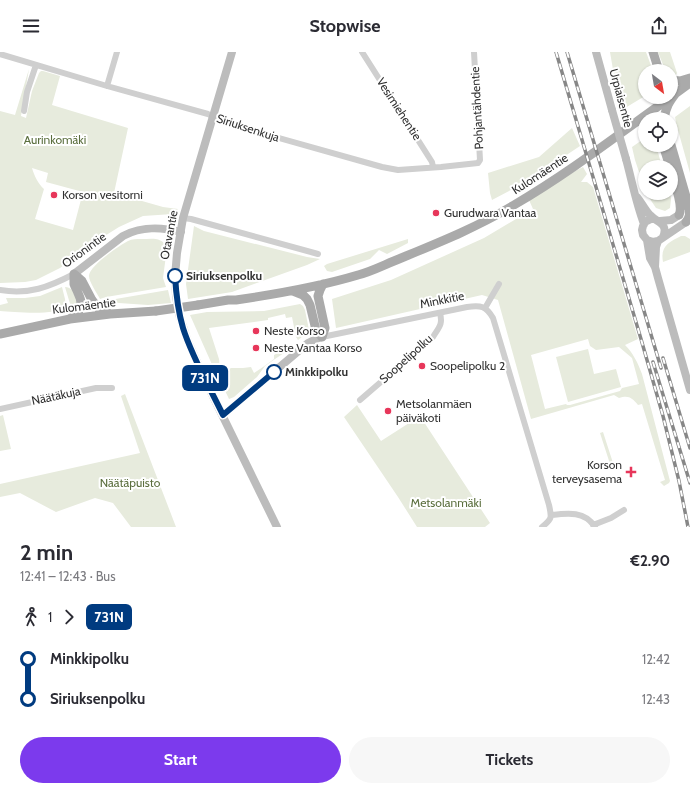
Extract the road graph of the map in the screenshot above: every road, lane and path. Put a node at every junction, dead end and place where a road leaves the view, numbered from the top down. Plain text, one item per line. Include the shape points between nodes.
1 (117, 52) edge
2 (232, 52) edge
3 (362, 52) edge
4 (474, 52) edge
5 (596, 52) edge
6 (653, 52) edge
7 (0, 54) edge
8 (657, 64) edge
9 (36, 65) junction
10 (690, 78) edge
11 (678, 81) edge
12 (690, 82) edge
13 (107, 86) junction
14 (678, 92) edge
15 (657, 104) edge
16 (24, 111) dead end
17 (212, 118) junction
18 (638, 125) edge
19 (630, 126) junction
20 (673, 152) edge
21 (478, 163) joint
22 (433, 167) junction
23 (678, 196) edge
24 (636, 197) junction
25 (679, 215) junction
26 (183, 218) junction
27 (657, 220) junction
28 (644, 224) junction
29 (688, 224) edge
30 (181, 232) junction
31 (660, 239) junction
32 (647, 240) junction
33 (318, 254) dead end
34 (391, 263) junction
35 (655, 267) junction
36 (74, 274) junction
37 (323, 284) junction
38 (499, 284) dead end
39 (0, 290) edge
40 (293, 291) junction
41 (228, 300) junction
42 (485, 308) junction
43 (156, 311) junction
44 (440, 313) junction
45 (110, 314) junction
46 (70, 319) junction
47 (16, 331) junction
48 (0, 334) edge
49 (322, 337) junction
50 (112, 388) dead end
51 (690, 390) edge
52 (360, 400) dead end
53 (0, 409) edge
54 (223, 415) junction
55 (624, 510) dead end
56 (552, 516) junction
57 (594, 526) edge
58 (277, 527) edge
59 (542, 527) edge

1 - 13 street
2 - 17 main road, Otavantie
3 - 22 street, Vesimiehentie
4 - 21 street, Pohjantähdentie via 480,160
5 - 24 main road, Urpiaisentie, bridge
6 - 8 main road
7 - 9 street, Siriuksenkuja
9 - 13 street, Siriuksenkuja
9 - 16 street
10 - 11 main road
12 - 14 main road, Kulomäentie
13 - 17 street, Siriuksenkuja via 208,114
15 - 19 main road, Kulomäentie
17 - 22 street, Siriuksenkuja via 390,169
17 - 26 main road, Otavantie
18 - 19 main road
19 - 34 main road, Kulomäentie via 578,164 514,205 469,229
20 - 29 main road via 689,207
21 - 22 street, Siriuksenkuja
23 - 25 main road via 681,212
24 - 27 main road, Urpiaisentie
24 - 28 main road, Urpiaisentie
25 - 27 main road via 671,220
25 - 29 street
26 - 30 main road, Otavantie
26 - 33 street
27 - 28 main road via 648,220
27 - 31 main road, Urpiaisentie via 665,229
28 - 32 main road, Urpiaisentie via 642,230
29 - 31 main road
30 - 36 main road, Orionintie via 154,228 131,232
30 - 54 main road, Otavantie via 175,276 179,314 187,339
31 - 32 main road via 653,242
31 - 35 main road, Urpiaisentie via 656,247
32 - 35 main road, Urpiaisentie via 650,258
34 - 37 main road, Kulomäentie
34 - 41 main road, Kulomäentie
35 - 51 main road, Urpiaisentie
36 - 39 street, Orionintie via 41,289 23,292
36 - 45 main road via 82,281 98,308
36 - 46 main road via 74,285 82,303 81,309
37 - 40 main road, Kulomäentie
37 - 49 main road via 318,296 325,328
38 - 42 street
40 - 41 main road, Kulomäentie
40 - 49 main road via 307,299 316,330
41 - 43 main road, Kulomäentie, bridge
42 - 44 street, Minkkitie via 474,306
42 - 56 street via 493,318
43 - 45 main road, Kulomäentie
43 - 47 main road, Kulomäentie via 68,326
44 - 49 street, Minkkitie
44 - 52 street, Soopelipolku via 441,325 433,337
45 - 46 main road, Kulomäentie
46 - 47 main road, Kulomäentie
47 - 48 main road, Kulomäentie
49 - 54 main road, Minkkitie via 308,343
50 - 53 street, Näätäkuja via 96,388
54 - 58 main road, Otavantie
55 - 57 street
56 - 57 street via 585,516
56 - 59 street

